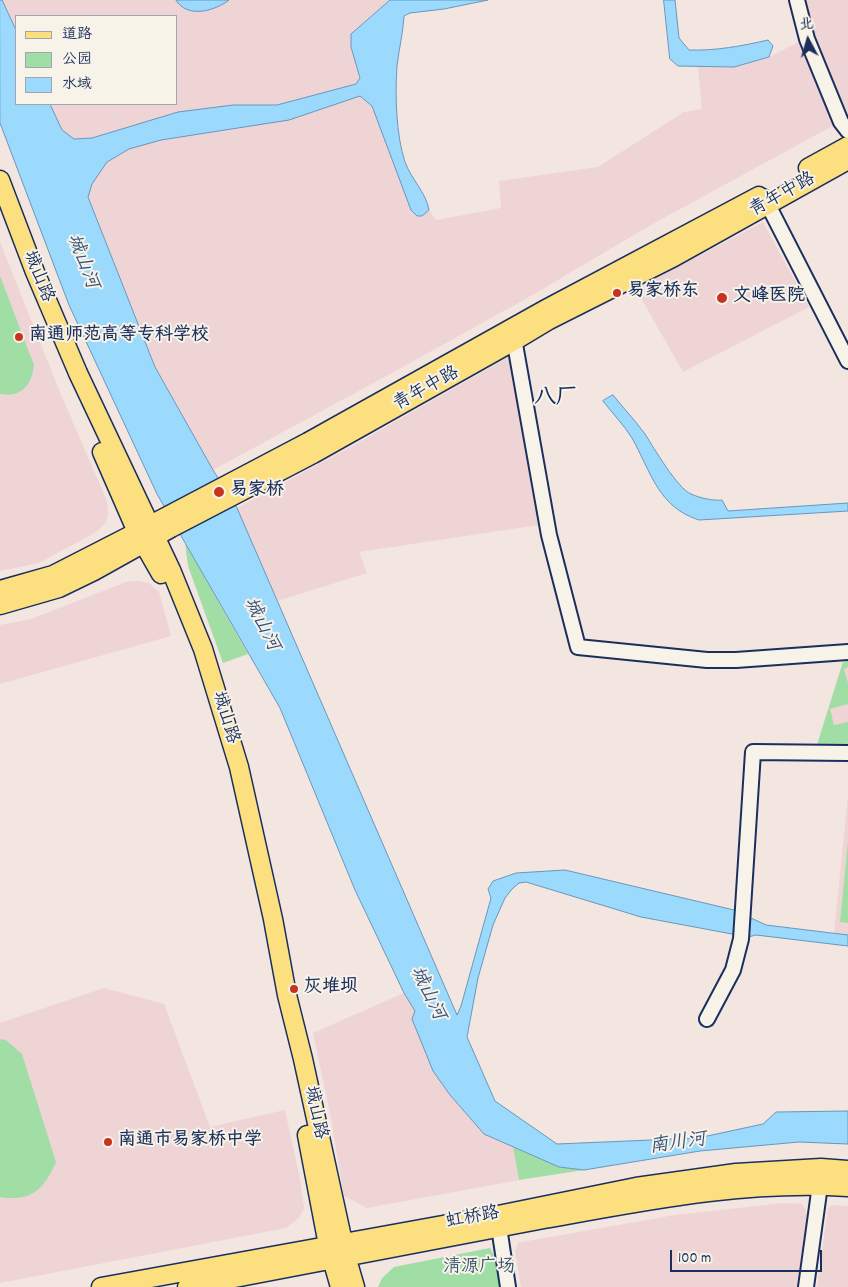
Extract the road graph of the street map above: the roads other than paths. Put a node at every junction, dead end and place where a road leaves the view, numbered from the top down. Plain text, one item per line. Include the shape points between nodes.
1 (797, 0) edge
2 (848, 132) edge
3 (848, 146) edge
4 (848, 160) edge
5 (0, 180) edge
6 (765, 200) junction
7 (0, 209) edge
8 (513, 335) junction
9 (848, 361) edge
10 (154, 531) junction
11 (0, 590) edge
12 (0, 605) edge
13 (848, 652) edge
14 (848, 753) edge
15 (707, 1019) dead end
16 (848, 1170) edge
17 (820, 1185) junction
18 (848, 1187) edge
19 (500, 1227) junction
20 (337, 1251) junction
21 (101, 1287) edge
22 (188, 1287) edge
23 (340, 1287) edge
24 (355, 1287) edge
25 (508, 1287) edge
26 (806, 1287) edge

1 - 2 street via 808,39
3 - 6 main road, 青年中路
4 - 6 main road, 青年中路
5 - 10 main road, 城山路 via 74,365
6 - 8 main road, 青年中路 via 674,257
6 - 9 street
7 - 10 main road, 城山路 via 68,376
8 - 10 main road, 青年中路 via 313,454 232,490
8 - 13 street via 549,535 578,647 707,660
10 - 11 main road, 青年中路 via 53,576
10 - 12 main road, 青年中路 via 59,588
10 - 20 main road, 城山路 via 160,571 191,648 229,767
14 - 15 street via 753,752 741,939 733,970
16 - 20 main road, 虹桥路 via 821,1168 736,1173 636,1187
17 - 18 main road, 虹桥路
17 - 19 main road, 虹桥路 via 738,1188
17 - 26 street
19 - 20 main road, 虹桥路
19 - 25 street
20 - 21 main road, 虹桥路
20 - 22 main road, 虹桥路
20 - 23 main road, 城山路
20 - 24 main road, 城山路

